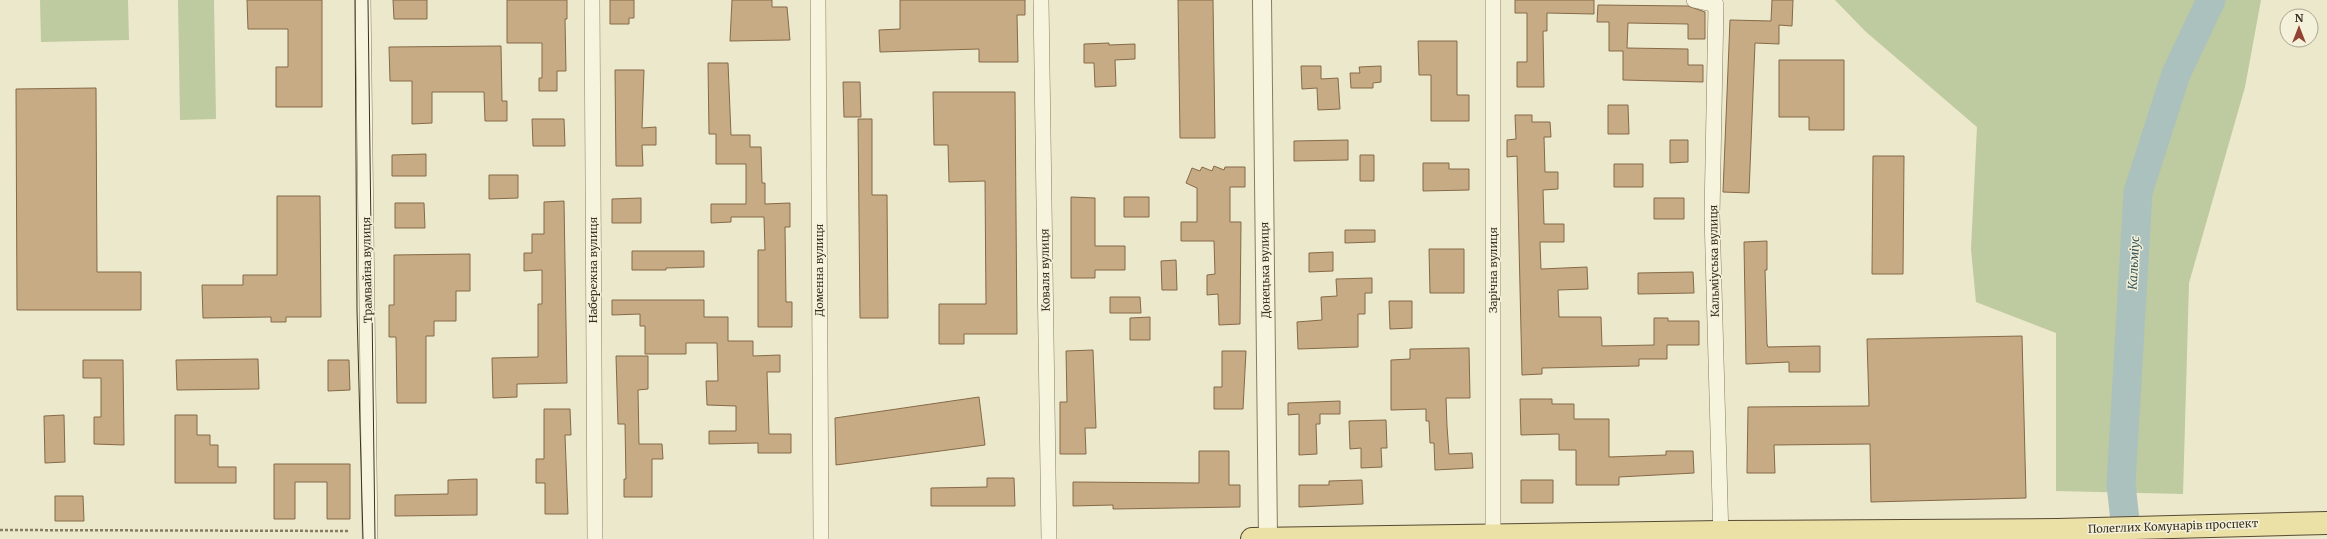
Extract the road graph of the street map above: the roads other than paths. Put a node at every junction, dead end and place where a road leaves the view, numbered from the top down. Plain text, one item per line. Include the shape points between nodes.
1 (363, 0) edge
2 (592, 0) edge
3 (818, 0) edge
4 (1041, 0) edge
5 (1262, 0) edge
6 (1493, 0) edge
7 (1694, 0) edge
8 (2327, 523) edge
9 (1721, 535) edge
10 (1493, 537) edge
11 (370, 539) edge
12 (595, 539) edge
13 (820, 539) edge
14 (1049, 539) edge
15 (1252, 539) edge
16 (1268, 539) edge

1 - 11 street, Трамвайна вулиця
2 - 12 street, Набережна вулиця
3 - 13 street, Доменна вулиця
4 - 14 street, Коваля вулиця
5 - 16 street, Донецька вулиця
6 - 10 street, Зарічна вулиця
7 - 9 street, Кальміуська вулиця via 1716,5 1712,215
8 - 9 main road, Полеглих Комунарів проспект
9 - 10 main road, Полеглих Комунарів проспект
10 - 16 main road, Полеглих Комунарів проспект
15 - 16 main road, Полеглих Комунарів проспект

